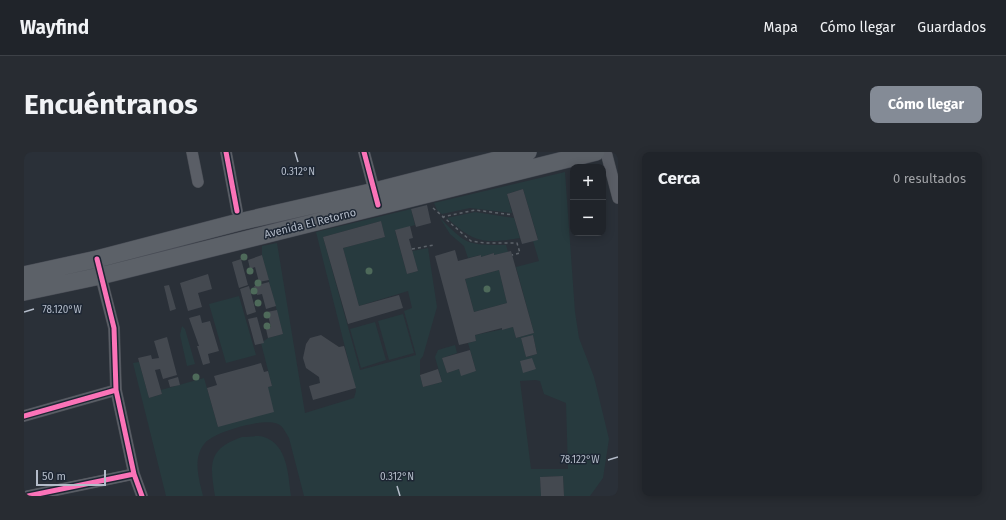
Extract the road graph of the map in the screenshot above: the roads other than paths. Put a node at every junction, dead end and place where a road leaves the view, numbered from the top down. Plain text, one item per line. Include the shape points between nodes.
1 (192, 152) edge
2 (226, 152) edge
3 (364, 152) edge
4 (528, 152) edge
5 (596, 152) edge
6 (606, 152) edge
7 (198, 182) dead end
8 (376, 198) junction
9 (618, 198) edge
10 (237, 211) dead end
11 (97, 259) junction
12 (24, 275) edge
13 (100, 276) junction
14 (24, 292) edge
15 (116, 390) junction
16 (24, 416) edge
17 (134, 474) junction
18 (28, 496) edge
19 (142, 496) edge

1 - 7 street
2 - 10 street
3 - 8 street
4 - 8 main road, Avenida El Retorno
5 - 8 main road, Avenida El Retorno
6 - 9 street
8 - 11 main road, Avenida El Retorno via 239,222
8 - 13 main road, Avenida El Retorno
11 - 12 main road, Avenida El Retorno
11 - 13 street
13 - 14 main road, Avenida El Retorno
13 - 15 street via 114,328
15 - 16 street
15 - 17 street
17 - 18 street
17 - 19 street

